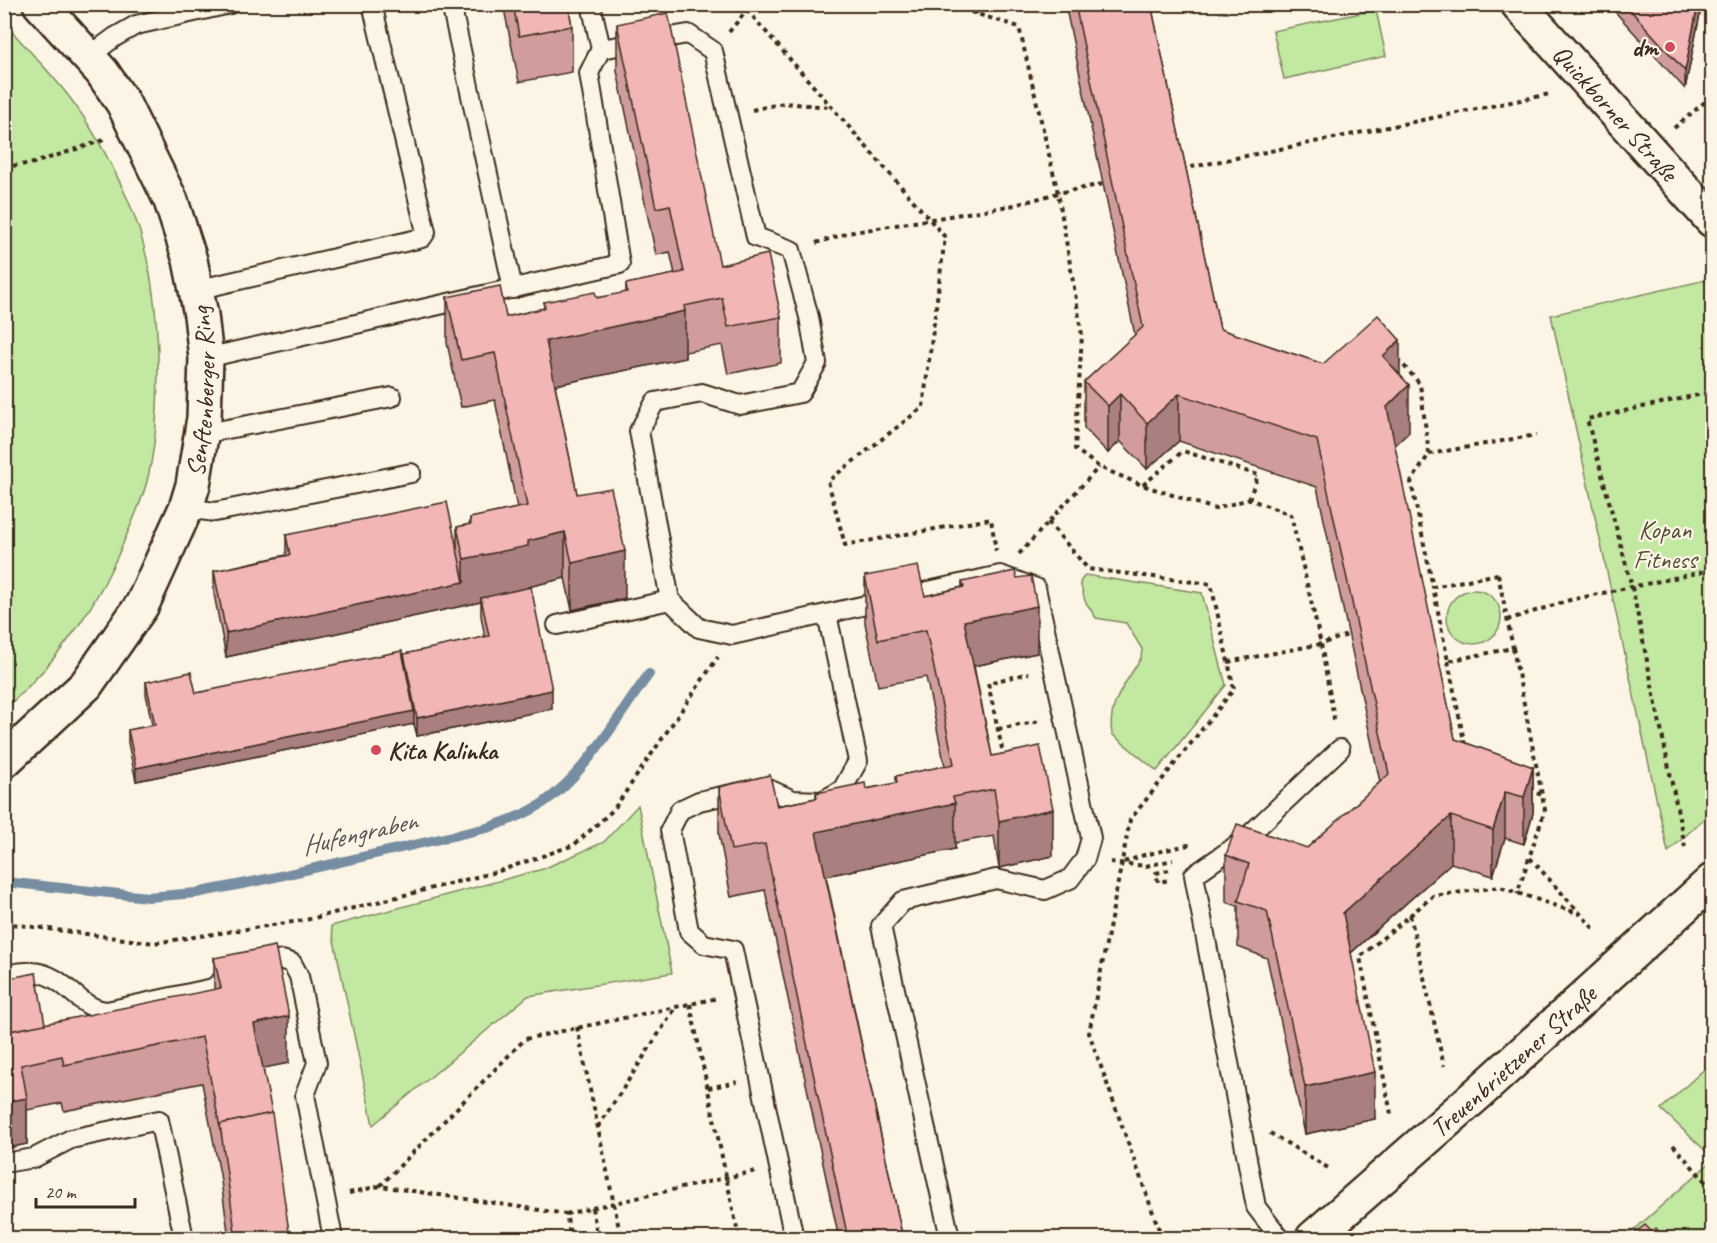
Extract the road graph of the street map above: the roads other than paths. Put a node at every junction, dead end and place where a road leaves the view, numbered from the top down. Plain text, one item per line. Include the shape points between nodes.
1 (40, 4) edge
2 (230, 4) edge
3 (372, 4) edge
4 (451, 4) edge
5 (591, 4) edge
6 (1518, 4) edge
7 (601, 49) junction
8 (88, 57) junction
9 (1713, 220) edge
10 (513, 289) junction
11 (196, 290) junction
12 (206, 358) junction
13 (392, 397) dead end
14 (202, 434) junction
15 (411, 473) dead end
16 (186, 508) junction
17 (670, 600) junction
18 (827, 614) junction
19 (557, 625) dead end
20 (1340, 749) road end
21 (4, 761) edge
22 (1713, 881) edge
23 (4, 975) edge
24 (4, 1164) edge
25 (184, 1239) edge
26 (333, 1239) edge
27 (794, 1239) edge
28 (950, 1239) edge
29 (1280, 1239) edge
30 (1313, 1239) edge

1 - 8 street, Senftenberger Ring
2 - 8 lane via 136,25
3 - 11 lane via 426,232 422,238
4 - 10 lane
5 - 7 lane
6 - 9 street, Quickborner Straße
7 - 10 lane via 589,73 620,264
7 - 17 lane via 688,34 713,51 756,237 791,250 817,363 800,393 740,405 702,393 655,402 639,431
8 - 11 street, Senftenberger Ring via 123,103 171,201
10 - 12 lane
11 - 12 street, Senftenberger Ring
12 - 14 street, Senftenberger Ring
13 - 14 lane
14 - 16 street, Senftenberger Ring
15 - 16 lane via 214,512
16 - 21 street, Senftenberger Ring via 142,604 86,685
17 - 18 lane via 699,628 732,636
17 - 19 lane
18 - 27 lane via 858,761 842,790 822,801 794,800 764,787 699,801 680,810 670,830 689,931 704,944 733,950
18 - 28 lane via 1000,575 1036,588 1091,838 1085,859 1070,879 1045,890 996,879 903,901 881,926
20 - 29 lane via 1244,840 1194,875 1256,1207
22 - 30 street, Treuenbrietzener Straße
23 - 26 lane via 46,975 60,981 89,1006 107,1011 213,988 234,970 282,960 292,963 299,976 317,1063 305,1095
24 - 25 lane via 34,1158 71,1139 159,1120

